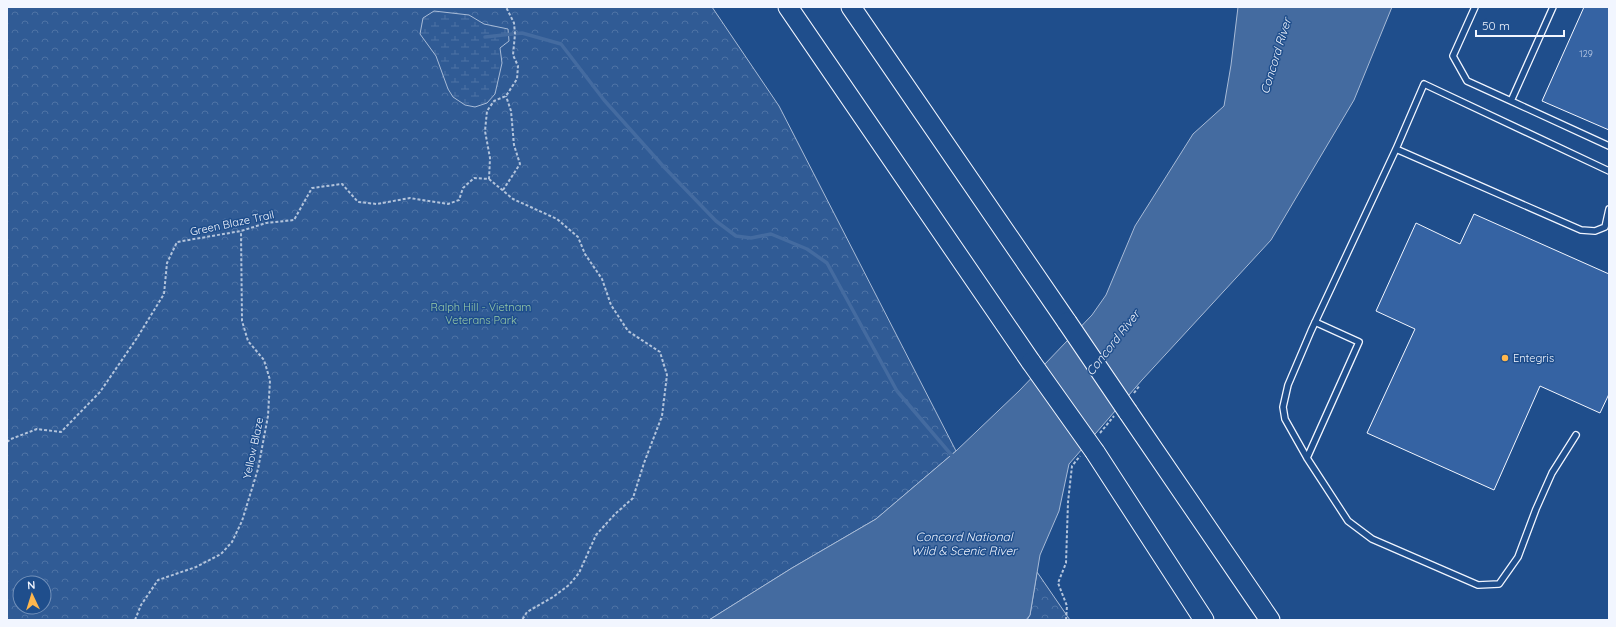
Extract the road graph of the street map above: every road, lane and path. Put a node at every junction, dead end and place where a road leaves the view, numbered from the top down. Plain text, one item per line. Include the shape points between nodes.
1 (506, 7) edge
2 (788, 7) edge
3 (851, 7) edge
4 (1475, 7) edge
5 (1553, 7) edge
6 (506, 96) junction
7 (1511, 101) junction
8 (1609, 146) edge
9 (1396, 149) junction
10 (1609, 171) edge
11 (489, 179) junction
12 (503, 190) junction
13 (1609, 209) edge
14 (241, 231) junction
15 (1316, 322) junction
16 (1140, 385) dead end
17 (1125, 408) junction
18 (1576, 435) dead end
19 (7, 442) edge
20 (1091, 448) junction
21 (1307, 458) junction
22 (135, 620) edge
23 (522, 620) edge
24 (1066, 620) edge
25 (1204, 620) edge
26 (1270, 620) edge

1 - 6 path via 514,23 513,55 518,66 517,79
2 - 20 highway, bridge
3 - 17 highway, bridge
4 - 7 lane via 1453,56 1467,81
5 - 7 lane
6 - 11 path via 494,101 487,111 485,131 490,158
6 - 12 path via 511,111 514,145 520,164
7 - 8 lane
9 - 10 lane via 1424,84
9 - 13 lane via 1581,230 1595,231 1605,227
9 - 15 lane
11 - 12 path
11 - 14 path, Green Blaze Trail via 474,178 463,188 459,200 448,204 410,198 377,204 358,202 342,184 312,188 294,220 266,223
12 - 23 path via 513,199 556,219 578,237 585,254 602,279 611,305 628,331 660,352 667,374 662,416 633,498 596,535 579,572 569,585 527,612
14 - 19 path, Green Blaze Trail via 177,242 167,263 164,294 100,392 61,432 37,429
14 - 22 path, Yellow Blaze via 242,321 248,341 264,360 270,380 268,416 258,469 242,521 232,542 221,554 196,567 158,580 141,605
15 - 21 lane via 1288,385 1283,406 1285,419
15 - 21 lane via 1359,342
16 - 17 path
17 - 20 path
17 - 26 highway
18 - 21 lane via 1552,473 1518,557 1499,584 1478,585 1372,538 1348,521
20 - 24 path via 1072,466 1066,563 1058,583 1067,606
20 - 25 highway

